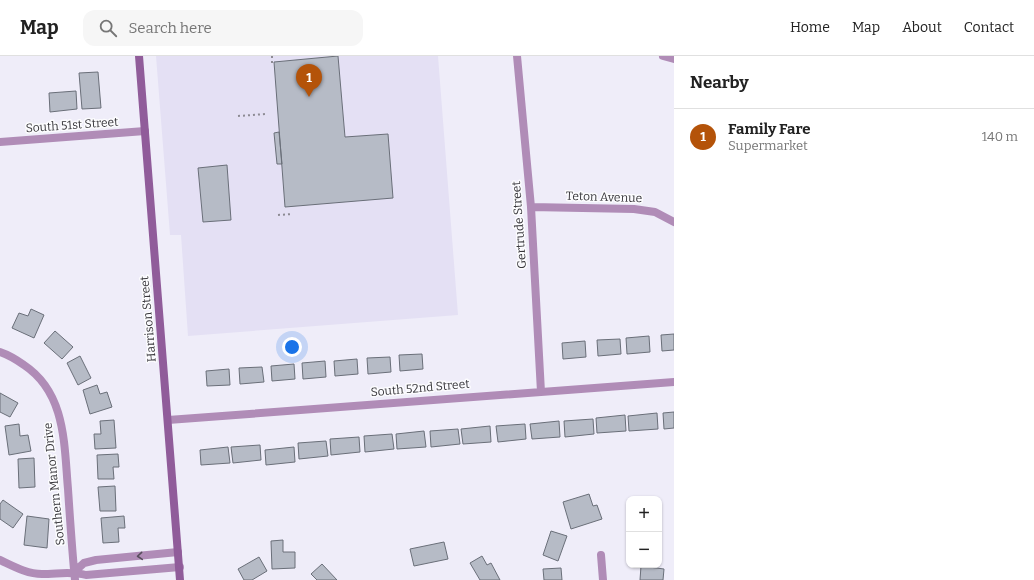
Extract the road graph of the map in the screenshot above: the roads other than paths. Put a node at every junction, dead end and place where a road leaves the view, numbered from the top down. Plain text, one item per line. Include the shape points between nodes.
1 (139, 56) edge
2 (517, 56) edge
3 (663, 56) edge
4 (674, 59) edge
5 (145, 131) junction
6 (0, 142) edge
7 (531, 208) junction
8 (674, 222) edge
9 (0, 352) edge
10 (674, 382) edge
11 (541, 392) junction
12 (168, 420) junction
13 (178, 552) junction
14 (601, 554) dead end
15 (0, 560) edge
16 (180, 567) junction
17 (74, 576) edge
18 (180, 580) edge
19 (603, 580) edge

1 - 5 main road, Harrison Street
2 - 7 street, Gertrude Street
3 - 4 street
5 - 6 street, South 51st Street
5 - 12 main road, Harrison Street
7 - 8 street, Teton Avenue via 634,209 655,212
7 - 11 street, Gertrude Street
9 - 17 street, Southern Manor Drive via 32,370 49,389 62,423
10 - 11 street, South 52nd Street
11 - 12 street, South 52nd Street
12 - 13 main road, Harrison Street
13 - 16 main road, Harrison Street
13 -> 17 street via 96,560 84,563
14 - 19 street
15 - 17 street via 24,571
16 - 17 street
16 - 18 main road, Harrison Street

